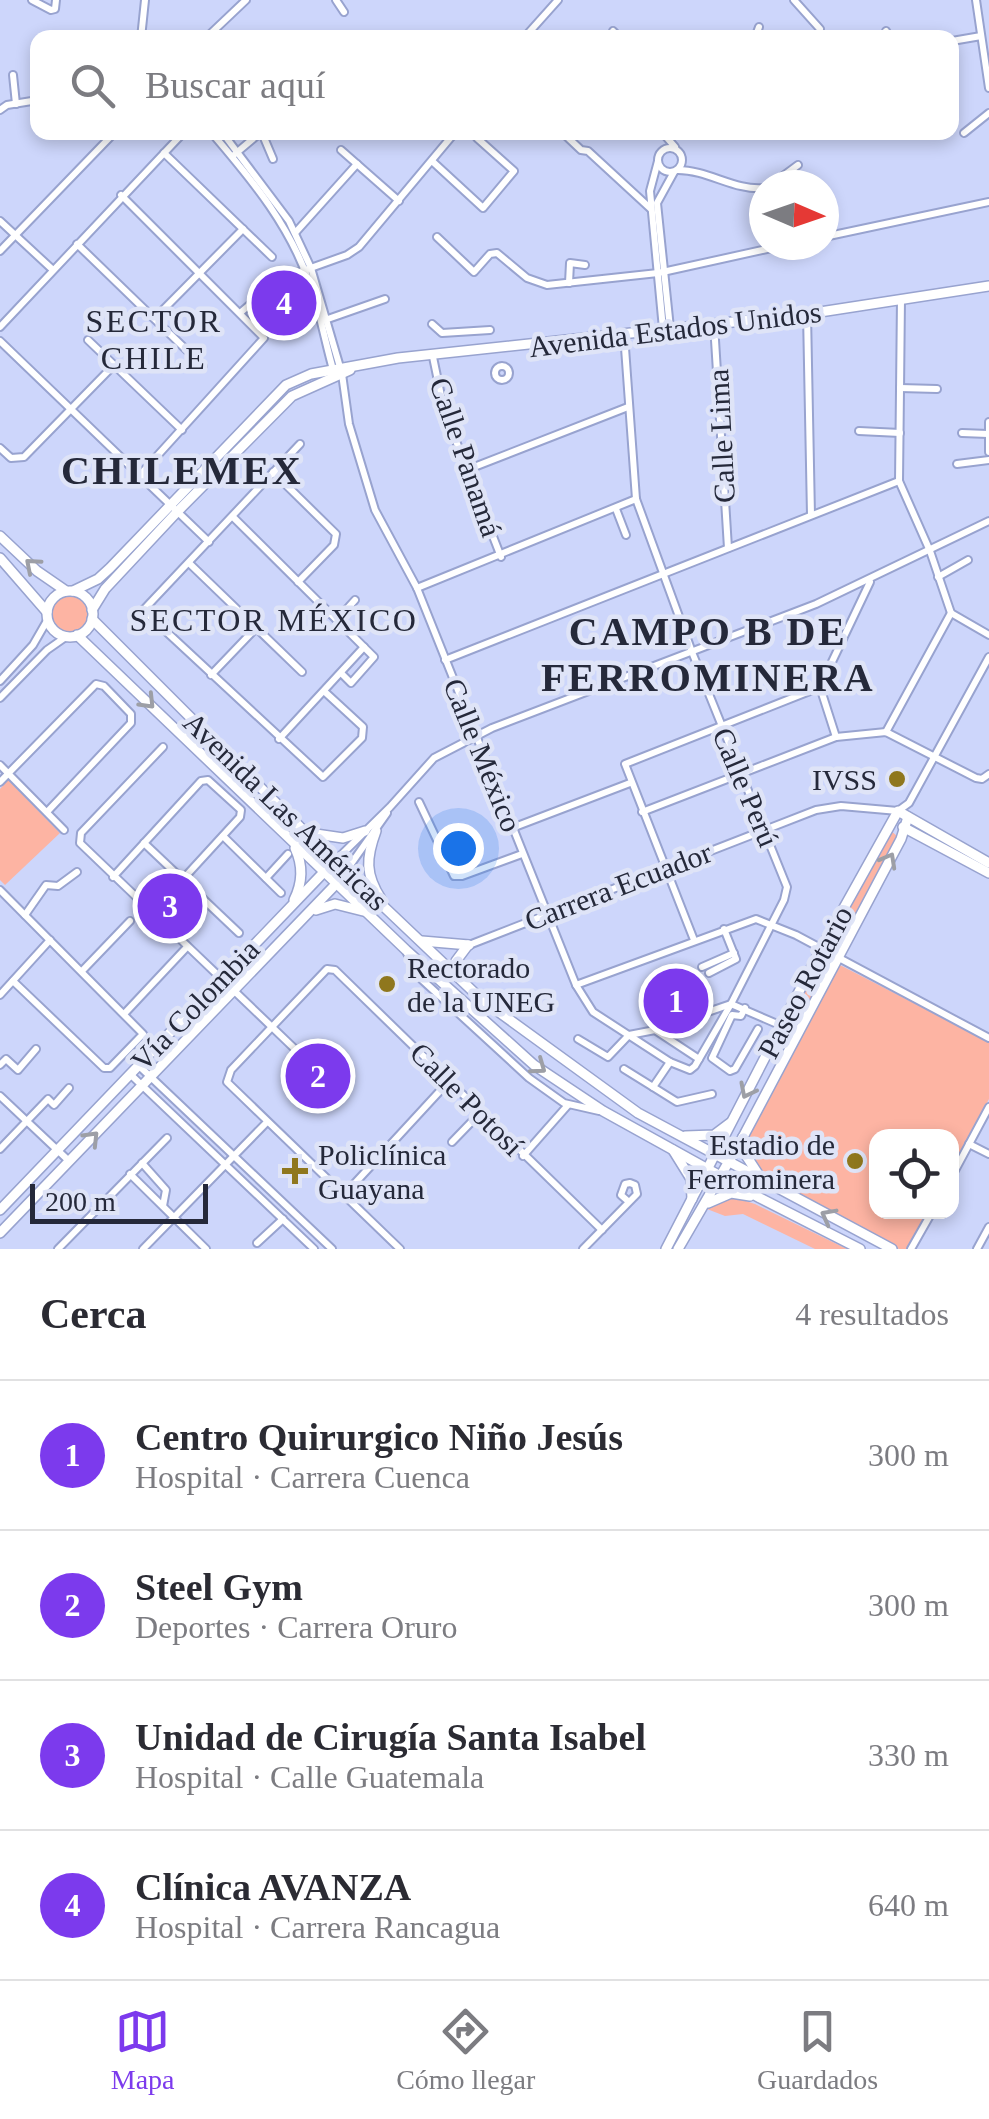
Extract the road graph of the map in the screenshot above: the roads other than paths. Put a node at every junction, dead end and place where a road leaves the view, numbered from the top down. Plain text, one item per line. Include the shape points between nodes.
1 (32, 0) edge
2 (56, 0) edge
3 (144, 0) edge
4 (246, 0) edge
5 (336, 0) edge
6 (540, 0) edge
7 (558, 0) edge
8 (794, 0) edge
9 (976, 0) edge
10 (547, 10) junction
11 (344, 12) dead end
12 (760, 27) dead end
13 (820, 29) dead end
14 (142, 30) edge
15 (214, 30) edge
16 (531, 30) edge
17 (759, 30) edge
18 (981, 36) junction
19 (959, 40) edge
20 (13, 74) dead end
21 (989, 88) edge
22 (30, 101) edge
23 (16, 104) junction
24 (0, 110) edge
25 (989, 113) edge
26 (964, 133) dead end
27 (106, 140) edge
28 (176, 140) edge
29 (220, 140) edge
30 (227, 140) edge
31 (252, 140) edge
32 (265, 140) edge
33 (449, 140) edge
34 (480, 140) edge
35 (570, 140) edge
36 (661, 140) edge
37 (669, 140) edge
38 (341, 150) dead end
39 (164, 153) junction
40 (680, 153) junction
41 (235, 154) junction
42 (658, 157) junction
43 (273, 159) dead end
44 (432, 161) junction
45 (358, 164) junction
46 (798, 165) dead end
47 (696, 170) junction
48 (791, 170) edge
49 (676, 171) junction
50 (749, 187) edge
51 (121, 195) junction
52 (399, 201) junction
53 (989, 202) edge
54 (655, 212) junction
55 (0, 221) edge
56 (244, 229) junction
57 (295, 233) junction
58 (839, 234) edge
59 (16, 235) junction
60 (437, 237) dead end
61 (78, 244) junction
62 (0, 251) edge
63 (749, 253) edge
64 (272, 256) dead end
65 (585, 264) dead end
66 (53, 270) junction
67 (308, 270) junction
68 (199, 271) junction
69 (662, 272) junction
70 (569, 283) junction
71 (989, 286) edge
72 (385, 299) dead end
73 (901, 299) junction
74 (240, 313) junction
75 (806, 314) junction
76 (155, 318) junction
77 (324, 320) junction
78 (432, 324) dead end
79 (714, 324) junction
80 (0, 327) edge
81 (490, 330) dead end
82 (667, 330) junction
83 (467, 331) junction
84 (624, 334) junction
85 (88, 340) dead end
86 (0, 341) edge
87 (469, 352) junction
88 (433, 357) junction
89 (114, 364) junction
90 (202, 366) dead end
91 (338, 372) junction
92 (900, 388) junction
93 (937, 389) dead end
94 (628, 407) junction
95 (70, 410) junction
96 (989, 422) edge
97 (182, 430) junction
98 (859, 431) dead end
99 (900, 433) junction
100 (962, 433) dead end
101 (988, 434) edge
102 (300, 444) dead end
103 (0, 448) edge
104 (989, 452) edge
105 (989, 460) edge
106 (958, 464) dead end
107 (468, 469) junction
108 (274, 472) junction
109 (139, 476) junction
110 (899, 481) junction
111 (636, 500) junction
112 (173, 508) junction
113 (616, 509) junction
114 (811, 515) junction
115 (233, 517) junction
116 (989, 521) edge
117 (626, 535) dead end
118 (0, 536) edge
119 (209, 542) junction
120 (728, 548) junction
121 (930, 552) junction
122 (500, 556) junction
123 (0, 558) edge
124 (968, 560) dead end
125 (189, 564) junction
126 (663, 572) junction
127 (938, 577) junction
128 (870, 581) junction
129 (298, 582) junction
130 (417, 588) junction
131 (852, 589) junction
132 (70, 591) junction
133 (354, 600) dead end
134 (862, 603) junction
135 (143, 610) junction
136 (951, 613) junction
137 (48, 615) junction
138 (92, 615) junction
139 (134, 620) dead end
140 (337, 620) junction
141 (256, 629) junction
142 (989, 635) edge
143 (72, 636) junction
144 (364, 646) junction
145 (692, 652) junction
146 (989, 657) edge
147 (445, 660) junction
148 (302, 672) dead end
149 (341, 674) junction
150 (212, 675) junction
151 (0, 681) edge
152 (820, 687) junction
153 (325, 692) junction
154 (0, 698) edge
155 (721, 727) junction
156 (886, 732) junction
157 (477, 736) junction
158 (836, 737) junction
159 (279, 739) junction
160 (163, 747) dead end
161 (934, 756) junction
162 (0, 765) edge
163 (8, 773) junction
164 (741, 774) junction
165 (986, 777) edge
166 (0, 782) edge
167 (630, 783) junction
168 (419, 802) dead end
169 (909, 803) junction
170 (47, 812) junction
171 (642, 812) junction
172 (895, 816) junction
173 (907, 823) junction
174 (300, 828) junction
175 (512, 828) junction
176 (765, 828) junction
177 (64, 830) dead end
178 (370, 831) junction
179 (223, 836) junction
180 (291, 841) junction
181 (144, 843) junction
182 (288, 854) dead end
183 (522, 854) junction
184 (335, 861) junction
185 (989, 862) edge
186 (664, 868) junction
187 (346, 871) junction
188 (78, 872) dead end
189 (324, 872) junction
190 (989, 873) edge
191 (113, 877) junction
192 (266, 878) junction
193 (183, 880) junction
194 (336, 883) junction
195 (281, 893) dead end
196 (1, 894) edge
197 (290, 908) junction
198 (387, 910) junction
199 (547, 913) junction
200 (151, 914) junction
201 (309, 914) junction
202 (25, 915) junction
203 (372, 917) junction
204 (130, 921) dead end
205 (772, 924) junction
206 (724, 929) junction
207 (239, 933) dead end
208 (420, 940) junction
209 (694, 940) junction
210 (48, 942) junction
211 (469, 945) junction
212 (186, 948) junction
213 (821, 948) junction
214 (406, 950) junction
215 (734, 953) junction
216 (837, 958) junction
217 (702, 966) dead end
218 (82, 971) junction
219 (709, 974) dead end
220 (220, 980) junction
221 (13, 981) junction
222 (462, 982) junction
223 (576, 985) junction
224 (233, 993) junction
225 (0, 994) edge
226 (731, 1004) junction
227 (745, 1008) junction
228 (125, 1013) junction
229 (782, 1024) junction
230 (271, 1027) junction
231 (758, 1029) dead end
232 (655, 1030) junction
233 (798, 1033) junction
234 (629, 1035) junction
235 (164, 1037) junction
236 (989, 1038) edge
237 (578, 1039) dead end
238 (36, 1049) dead end
239 (176, 1050) junction
240 (298, 1052) dead end
241 (699, 1059) junction
242 (670, 1062) junction
243 (0, 1064) edge
244 (138, 1064) junction
245 (624, 1069) dead end
246 (130, 1073) junction
247 (151, 1076) junction
248 (450, 1080) junction
249 (143, 1086) junction
250 (69, 1088) dead end
251 (654, 1088) junction
252 (712, 1094) dead end
253 (0, 1096) edge
254 (569, 1104) junction
255 (989, 1107) edge
256 (481, 1112) junction
257 (603, 1112) junction
258 (26, 1121) junction
259 (267, 1122) junction
260 (732, 1122) junction
261 (678, 1134) junction
262 (743, 1137) junction
263 (167, 1138) dead end
264 (452, 1142) dead end
265 (969, 1144) junction
266 (672, 1148) junction
267 (0, 1149) edge
268 (56, 1150) junction
269 (989, 1154) edge
270 (523, 1156) junction
271 (716, 1156) junction
272 (236, 1157) junction
273 (70, 1162) junction
274 (142, 1163) junction
275 (729, 1163) junction
276 (959, 1163) edge
277 (227, 1164) junction
278 (709, 1169) junction
279 (130, 1174) junction
280 (721, 1176) junction
281 (765, 1183) junction
282 (344, 1195) junction
283 (760, 1198) junction
284 (630, 1202) dead end
285 (697, 1205) junction
286 (163, 1206) junction
287 (0, 1210) edge
288 (175, 1218) junction
289 (928, 1219) edge
290 (282, 1220) junction
291 (11, 1222) junction
292 (989, 1227) edge
293 (602, 1230) junction
294 (0, 1233) edge
295 (390, 1240) junction
296 (258, 1243) dead end
297 (382, 1248) edge
298 (58, 1249) edge
299 (143, 1249) edge
300 (206, 1249) edge
301 (314, 1249) edge
302 (332, 1249) edge
303 (400, 1249) edge
304 (583, 1249) edge
305 (666, 1249) edge
306 (678, 1249) edge
307 (860, 1249) edge
308 (892, 1249) edge
309 (910, 1249) edge
310 (977, 1249) edge

1 - 2 street via 51,10
3 - 14 street
4 - 15 street
5 - 11 street
6 - 10 street
7 - 10 street
8 - 13 street
9 - 18 street
10 - 16 street
12 - 17 street
18 - 19 street
18 - 21 street
20 - 23 street
22 - 23 street
23 - 24 street
25 - 26 street
27 - 59 street
28 - 39 street
29 - 41 street
30 - 41 street
31 - 41 street
32 - 43 street
33 - 44 street
34 - 44 street via 514,171 482,208
35 - 54 street
36 - 42 street
37 - 40 street
38 - 45 street
39 - 51 street
39 - 56 street
40 - 42 street via 666,148
40 - 47 street
40 - 49 street
41 - 57 street
41 - 67 street
42 - 49 street via 663,170
42 - 54 street via 650,191
44 - 52 street
45 - 52 street
45 - 57 street
46 - 48 street
47 - 49 street
47 - 50 street
49 - 54 street
51 - 61 street
51 - 68 street
52 - 67 street via 359,247
53 - 58 street
54 - 69 street
55 - 59 street
56 - 64 street
56 - 68 street
57 - 67 street
59 - 62 street
59 - 66 street
60 - 70 street via 474,272 498,253 536,283
61 - 66 street
61 - 76 street
63 - 69 street
65 - 70 street via 570,264
66 - 80 street
67 - 74 street via 280,279
67 - 77 street, Calle México
68 - 74 street
68 - 76 street
69 - 70 street
69 - 82 street
71 - 73 main road, Avenida Estados Unidos
72 - 77 street
73 - 75 main road, Avenida Estados Unidos
73 - 92 street
74 - 97 street via 264,338
75 - 79 main road, Avenida Estados Unidos
75 - 114 street
76 - 90 street
77 - 91 street, Calle México
78 - 83 street via 442,333
79 - 82 main road, Avenida Estados Unidos
79 - 120 street, Calle Lima
81 - 83 street
82 - 84 main road, Avenida Estados Unidos
83 - 87 street
84 - 87 main road, Avenida Estados Unidos
84 - 94 street, Calle Perú
85 - 89 street
86 - 95 street
87 - 88 main road, Avenida Estados Unidos
88 - 91 main road, Avenida Estados Unidos
88 - 107 street, Calle Panamá via 444,410
89 - 95 street
89 - 97 street
91 - 112 main road, Avenida Estados Unidos via 292,396
91 - 130 street, Calle México via 375,510
92 - 93 street
92 - 99 street
94 - 107 street
94 - 111 street, Calle Perú
95 - 103 street via 17,460
95 - 109 street
96 - 101 street
97 - 109 street
98 - 99 street
99 - 110 street
100 - 101 street
101 - 104 street
102 - 108 street
105 - 106 street
107 - 122 street, Calle Panamá
108 - 115 street
108 - 129 street via 336,534
109 - 112 street
110 - 114 street
110 - 121 street
111 - 113 street
111 - 126 street, Calle Perú
112 - 119 street
112 - 132 main road, Avenida Estados Unidos via 98,579
112 - 138 main road, Avenida Estados Unidos
113 - 117 street
113 - 122 street
114 - 120 street
115 - 119 street
115 - 129 street
116 - 121 street
132 -> 118 main road
119 - 125 street
120 - 126 street
121 - 127 street
121 - 128 street
122 - 130 street
123 - 137 main road
124 - 127 street
125 - 135 street
125 - 141 street
126 - 145 street, Calle Perú
126 - 147 street
127 - 136 street
128 - 131 street
128 - 134 street
129 - 140 street
130 - 147 street, Calle México
131 - 134 street
131 - 145 street
132 - 137 main road via 53,598
132 - 138 main road via 87,598
133 - 140 street
134 - 152 street
135 - 139 street
135 - 150 street
136 - 142 street
136 - 156 street
137 - 143 main road via 56,632
137 - 151 street
138 - 143 main road
138 - 174 main road, Avenida Las Américas
140 - 144 street
141 - 148 street
141 - 150 street
143 - 154 street via 47,650
143 -> 180 main road, Avenida Las Américas
144 - 149 street
144 - 149 street via 374,657 351,682
145 - 155 street, Calle Perú
145 - 157 street
146 - 161 street
147 - 157 street, Calle México
149 - 153 street
150 - 159 street
152 - 155 street
152 - 158 street
153 - 159 street
153 - 159 street via 363,726 362,738 323,776
155 - 164 street, Calle Perú
155 - 167 street via 625,764
156 - 158 street
156 - 161 street
157 - 175 street, Calle México
157 - 178 street via 434,758
158 - 164 street
160 - 191 street via 78,838
161 - 165 street
161 - 169 street
162 - 163 street
163 - 166 street
163 - 170 street
163 - 170 street via 96,684 132,714
164 - 171 street
164 - 176 street, Calle Perú
167 - 171 street
167 - 175 street
168 - 183 street via 454,876
169 - 172 street
169 - 173 street
170 - 177 street
171 - 186 street
172 - 173 main road
172 - 176 street, Carrera Ecuador via 842,806
172 - 213 main road, Paseo Rotario
173 - 185 main road
173 - 190 main road
216 -> 173 main road, Paseo Rotario
174 - 178 main road via 334,838
174 - 184 main road, Avenida Las Américas
175 - 183 street, Calle México
176 - 186 street, Carrera Ecuador
176 - 205 street, Calle Perú via 787,886
178 - 184 street
178 - 187 street
178 - 198 main road via 368,874
179 - 181 street via 241,810 204,780
179 - 192 street
179 - 193 street
180 - 189 main road, Avenida Las Américas
180 - 197 main road via 301,866
181 - 191 street
181 - 193 street
182 - 192 street
183 - 199 street, Calle México
184 - 187 main road, Avenida Las Américas
184 - 189 main road, Vía Colombia
186 - 199 street, Carrera Ecuador
186 - 209 street
187 - 194 main road, Vía Colombia
187 - 198 main road, Avenida Las Américas
188 - 202 street via 58,886 46,885
189 - 194 main road, Avenida Las Américas
189 - 197 main road, Vía Colombia
191 - 200 street
192 - 195 street
193 - 200 street
193 - 207 street
194 - 201 main road, Vía Colombia
194 - 203 main road, Avenida Las Américas
196 - 202 street
197 - 220 main road, Vía Colombia
198 - 208 main road, Avenida Las Américas
199 - 211 street, Carrera Ecuador
199 - 223 street, Calle México
200 - 212 street
201 - 203 main road via 346,904
201 - 224 main road, Vía Colombia
202 - 210 street
203 - 214 main road, Avenida Las Américas
204 - 218 street
205 - 206 street via 756,919
205 - 213 street
205 - 226 street
206 - 209 street
206 - 215 street
208 - 211 main road
208 - 222 main road, Avenida Las Américas
209 - 223 street
210 - 218 street
210 - 221 street
211 - 222 main road via 456,961
212 - 220 street
212 - 228 street
213 - 216 street
213 - 229 main road, Paseo Rotario
214 - 254 street, Avenida Las Américas via 418,976 458,1015
214 -> 257 main road, Avenida Las Américas via 534,1066
215 - 217 street
215 - 219 street via 734,962
216 - 233 main road, Paseo Rotario
216 - 236 street
218 - 228 street
220 - 224 street
220 - 235 main road, Vía Colombia
221 - 225 street
221 - 228 street via 108,1069 140,1038 142,1030
222 - 261 main road, Avenida Las Américas via 595,1084
223 - 234 street, Calle México via 593,1012
224 - 230 street
224 - 239 main road, Vía Colombia
226 - 227 street
226 - 232 street
226 - 241 street
227 - 229 street
227 - 231 street via 741,1016 732,1015 712,1058 735,1070
229 - 233 street
229 -> 260 main road, Paseo Rotario
230 - 240 street
230 - 248 street, Calle Potosí via 331,968
230 - 259 street via 227,1077
232 - 234 street
232 - 241 street
233 - 262 main road, Paseo Rotario
234 - 237 street via 608,1058
234 - 242 street, Calle México
235 - 239 main road
235 - 244 main road, Vía Colombia
238 - 243 street via 18,1070 6,1058
239 - 247 main road, Vía Colombia
241 - 242 street, Calle México via 690,1070
242 - 251 street
244 - 246 main road, Vía Colombia
244 - 247 street
245 - 251 street
246 - 249 street
246 - 268 main road, Vía Colombia
247 - 249 main road, Vía Colombia
247 - 272 street
248 - 256 street, Calle Potosí
248 - 282 street
273 -> 249 main road, Vía Colombia
249 - 277 street
250 - 258 street
251 - 252 street via 677,1102
253 - 258 street
254 - 257 street, Avenida Las Américas
254 - 270 street
255 - 265 street
256 - 264 street
256 - 270 street, Calle Potosí
257 - 266 main road, Avenida Las Américas
258 - 267 street
258 - 268 street
259 - 272 street
259 - 282 street
260 - 261 main road via 704,1138
260 - 271 main road, Paseo Rotario
261 - 271 main road, Avenida Las Américas
262 - 275 main road, Paseo Rotario
262 - 281 main road via 750,1165
263 - 274 street
265 - 269 street
265 - 276 street
266 - 278 main road, Avenida Las Américas
266 - 285 main road
268 - 273 street
268 - 287 main road, Vía Colombia
270 - 293 street, Calle Potosí
271 - 275 main road, Avenida Las Américas
271 - 278 main road, Paseo Rotario
272 - 277 street
272 - 302 street
273 - 291 main road, Vía Colombia
274 - 279 street
274 - 286 street via 166,1190
275 - 280 main road, Paseo Rotario
275 - 281 main road, Avenida Las Américas
277 - 288 street
277 - 290 street
278 - 280 main road, Avenida Las Américas
278 - 285 main road, Paseo Rotario
279 - 286 street
279 - 298 street
280 - 283 main road, Avenida Las Américas
280 - 285 main road, Paseo Rotario
308 -> 281 main road, Avenida Las Américas
282 - 295 street
283 - 285 main road via 731,1193
283 - 307 main road, Avenida Las Américas
284 - 293 street
285 - 305 main road
285 - 306 main road
286 - 288 street
287 - 291 street
288 - 299 street
288 - 300 street
289 - 309 street
290 - 296 street
290 - 301 street
291 - 294 main road, Vía Colombia
292 - 310 street
293 - 304 street
295 - 297 street
295 - 303 street

